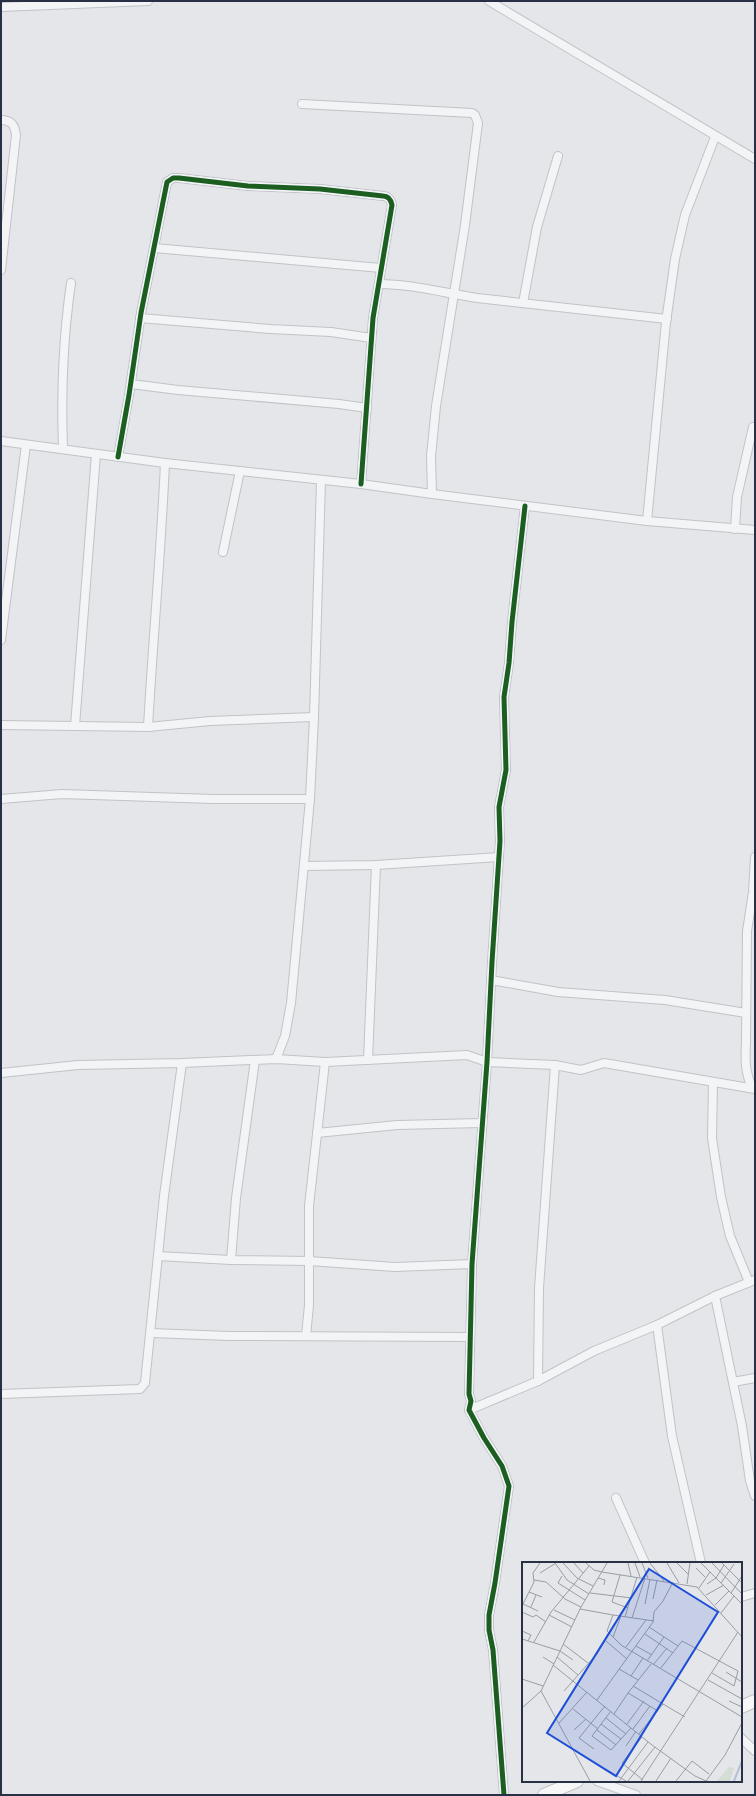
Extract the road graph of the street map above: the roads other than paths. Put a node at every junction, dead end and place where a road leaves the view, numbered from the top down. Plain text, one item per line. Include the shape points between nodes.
1 (148, 1) edge
2 (489, 1) edge
3 (1, 7) edge
4 (302, 104) dead end
5 (1, 120) edge
6 (715, 137) junction
7 (558, 156) dead end
8 (755, 159) edge
9 (154, 248) junction
10 (381, 268) junction
11 (1, 270) edge
12 (71, 282) dead end
13 (379, 284) junction
14 (454, 295) junction
15 (523, 303) junction
16 (140, 318) junction
17 (667, 319) junction
18 (371, 338) junction
19 (131, 384) junction
20 (367, 408) junction
21 (752, 427) dead end
22 (1, 441) edge
23 (26, 444) junction
24 (64, 449) junction
25 (96, 454) junction
26 (118, 457) junction
27 (164, 463) junction
28 (240, 471) junction
29 (321, 481) junction
30 (361, 484) junction
31 (432, 494) junction
32 (525, 506) junction
33 (646, 521) junction
34 (735, 529) junction
35 (755, 530) edge
36 (223, 552) dead end
37 (1, 640) edge
38 (314, 717) junction
39 (1, 725) edge
40 (75, 726) junction
41 (148, 727) junction
42 (1, 799) edge
43 (310, 799) junction
44 (755, 856) edge
45 (499, 857) junction
46 (376, 865) junction
47 (305, 866) junction
48 (491, 980) junction
49 (746, 1013) junction
50 (276, 1059) junction
51 (255, 1060) junction
52 (368, 1060) junction
53 (324, 1062) junction
54 (487, 1062) junction
55 (182, 1063) junction
56 (555, 1065) junction
57 (1, 1073) edge
58 (713, 1082) junction
59 (754, 1089) edge
60 (482, 1123) junction
61 (317, 1133) junction
62 (158, 1256) junction
63 (231, 1260) junction
64 (309, 1261) junction
65 (472, 1264) junction
66 (752, 1281) edge
67 (715, 1296) junction
68 (657, 1325) junction
69 (151, 1333) junction
70 (306, 1336) junction
71 (470, 1337) junction
72 (755, 1378) edge
73 (538, 1381) junction
74 (733, 1382) junction
75 (1, 1394) edge
76 (469, 1410) junction
77 (752, 1480) edge
78 (755, 1496) edge
79 (616, 1498) dead end
80 (645, 1562) edge
81 (701, 1562) edge
82 (755, 1593) edge
83 (742, 1597) edge
84 (755, 1701) edge
85 (742, 1705) edge
86 (742, 1739) edge
87 (755, 1751) edge
88 (575, 1782) edge
89 (600, 1782) edge
90 (504, 1795) edge
91 (544, 1795) edge
92 (636, 1795) edge

1 - 3 street
2 - 6 street
4 - 14 street via 475,115 478,122 477,136
5 - 11 street via 13,124 16,135
6 - 8 street
6 - 17 street via 685,215 675,259
7 - 15 street via 537,227
9 - 10 street
9 - 10 street via 165,185 174,178 248,186 320,189 387,196 391,200
9 - 16 street
10 - 13 street
12 - 24 street via 66,313 62,377
13 - 14 street via 427,288
13 - 18 street
14 - 15 street
14 - 31 street via 436,406 431,456
15 - 17 street
16 - 18 street via 331,332
16 - 19 street
17 - 33 street
18 - 20 street
19 - 20 street
19 - 26 street
20 - 30 street
21 - 34 street via 737,497
22 - 23 street
23 - 24 street
23 - 37 street
24 - 25 street
25 - 26 street
25 - 40 street
26 - 27 street
27 - 28 street
27 - 41 street via 161,546
28 - 29 street
28 - 36 street
29 - 30 street
29 - 38 street
30 - 31 street
31 - 32 street
32 - 33 street
32 - 45 street via 504,697 506,770 499,806
33 - 34 street
34 - 35 street
38 - 41 street via 210,721
38 - 43 street
39 - 40 street
40 - 41 street
42 - 43 street via 62,794
43 - 47 street
44 - 49 street via 747,931
45 - 46 street
45 - 48 street
46 - 47 street
46 - 52 street
47 - 50 street via 291,1003 285,1036
48 - 49 street via 558,992 665,1000
48 - 54 street
49 - 59 street via 745,1067 746,1075
50 - 51 street
50 - 53 street
51 - 55 street
51 - 63 street via 236,1198
52 - 53 street
52 - 54 street via 467,1054
53 - 61 street
54 - 56 street
54 - 60 street
55 - 57 street via 78,1065
55 - 62 street
56 - 58 street via 581,1070 604,1062
56 - 73 street via 539,1288
58 - 59 street
58 - 66 street via 712,1138 721,1197 730,1236
60 - 61 street via 397,1125
60 - 65 street
61 - 64 street via 309,1206
62 - 63 street
62 - 69 street
63 - 64 street
64 - 65 street via 395,1267
64 - 70 street
65 - 71 street
66 - 67 street
67 - 68 street
67 - 74 street
68 - 73 street via 594,1351
68 - 81 street via 672,1436
69 - 70 street
69 - 75 street via 145,1383 140,1389
70 - 71 street
71 - 76 street
72 - 74 street
73 - 76 street
74 - 77 street
76 - 90 street via 502,1466 509,1486 489,1615
77 - 78 street
79 - 80 street
82 - 83 street
84 - 85 street
86 - 87 street
88 - 91 street
89 - 92 street

